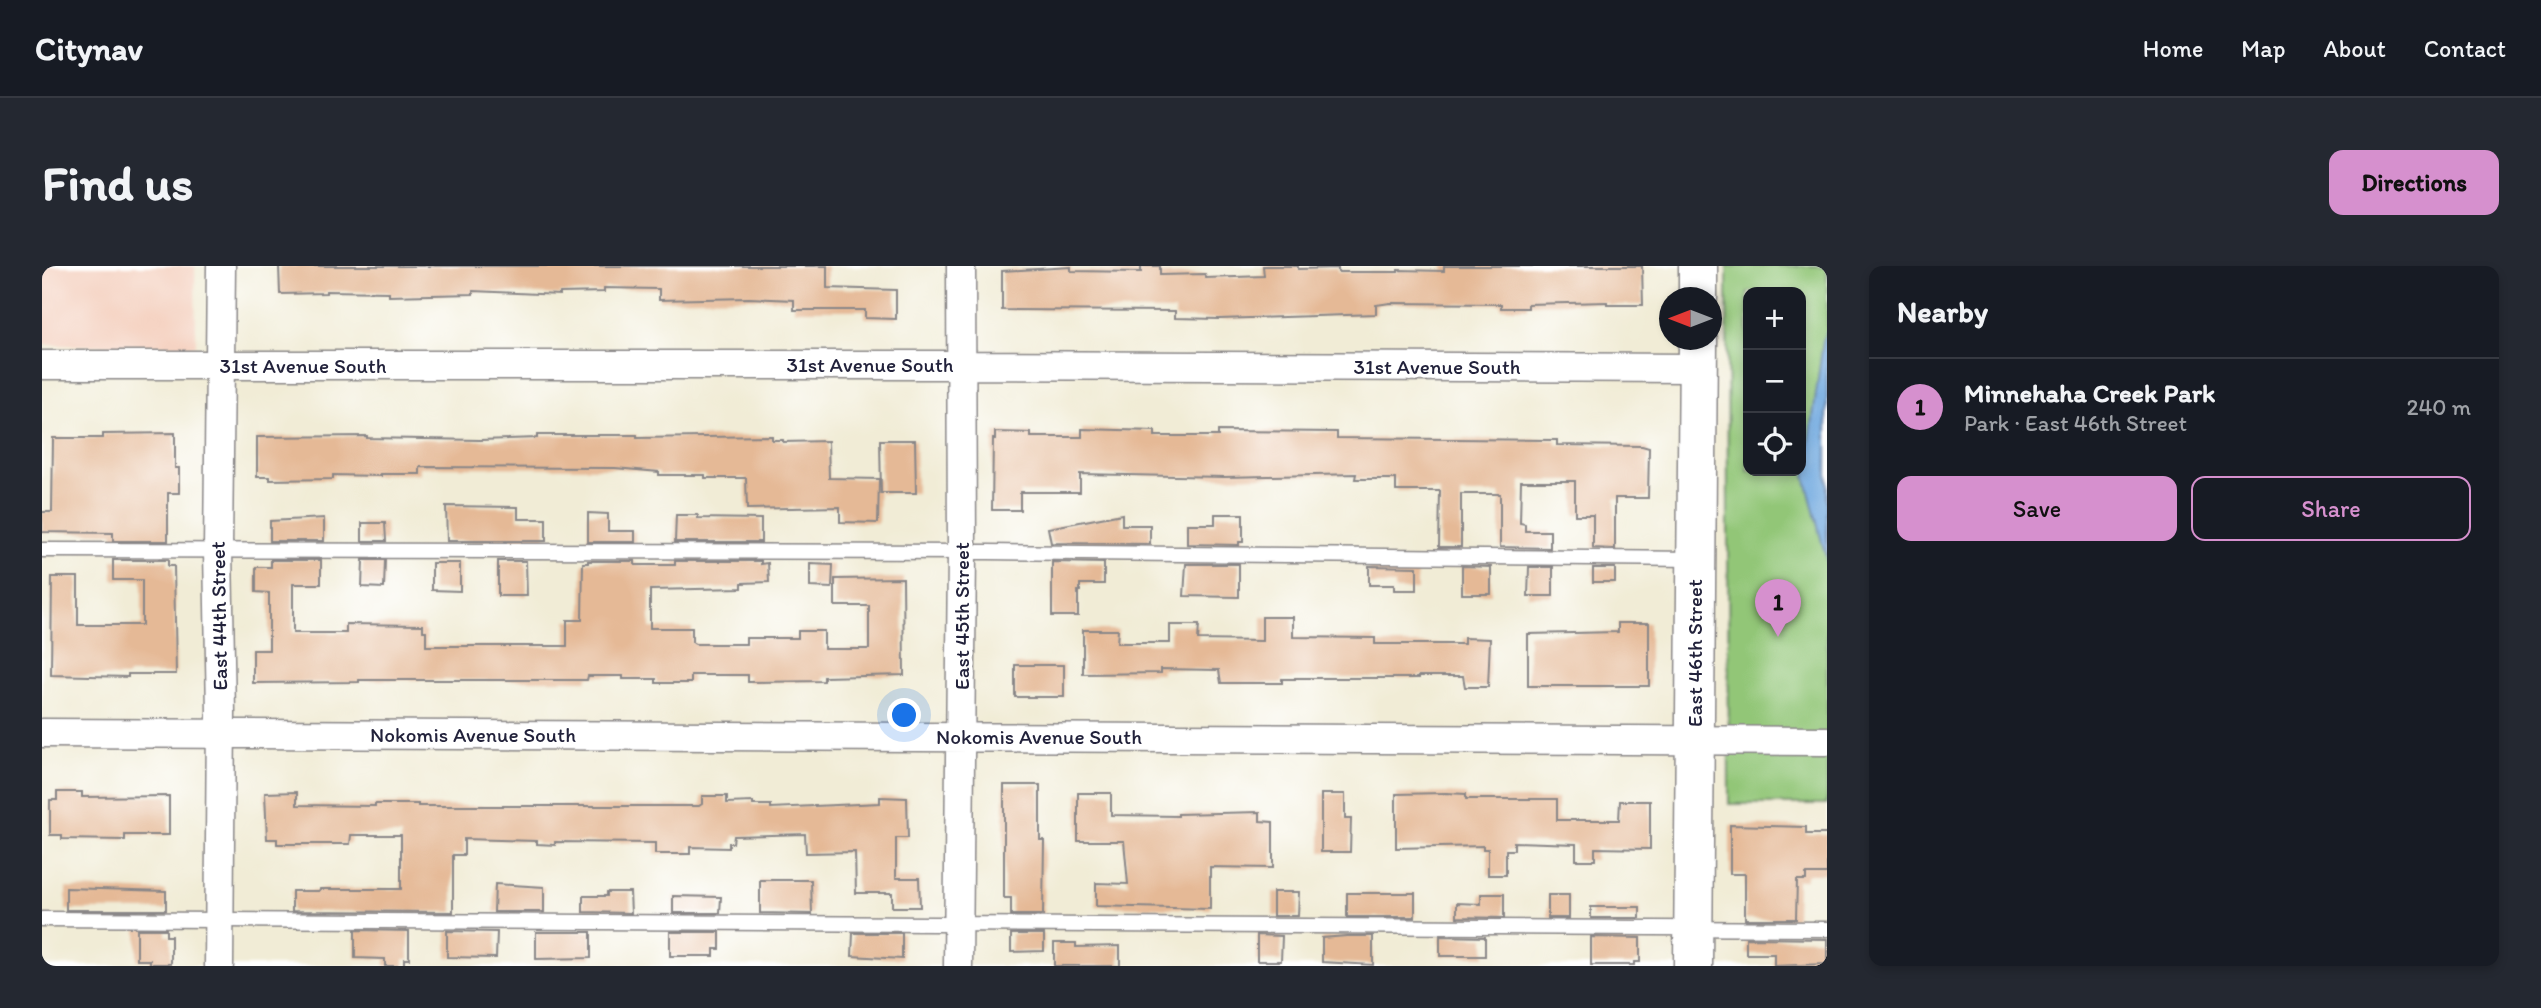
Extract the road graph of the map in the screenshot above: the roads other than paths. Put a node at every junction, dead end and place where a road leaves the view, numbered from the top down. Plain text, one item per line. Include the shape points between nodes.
1 (221, 266) edge
2 (961, 266) edge
3 (1698, 266) edge
4 (1698, 287) edge
5 (1698, 354) edge
6 (42, 365) edge
7 (962, 365) junction
8 (221, 366) junction
9 (42, 550) edge
10 (218, 550) junction
11 (962, 553) junction
12 (1696, 559) junction
13 (42, 733) edge
14 (220, 733) junction
15 (961, 737) junction
16 (1695, 740) junction
17 (1827, 741) edge
18 (42, 919) edge
19 (219, 919) junction
20 (958, 923) junction
21 (1827, 929) edge
22 (1693, 948) edge
23 (219, 966) edge
24 (958, 966) edge

1 - 8 street, East 44th Street
2 - 7 street, East 45th Street
3 - 4 street
5 - 7 street, 31st Avenue South
5 - 12 street, East 46th Street
6 - 8 street, 31st Avenue South
7 - 8 street, 31st Avenue South
7 - 11 street, East 45th Street
8 - 10 street, East 44th Street
9 - 10 lane
10 - 11 lane
10 - 14 street, East 44th Street
11 - 12 lane
11 - 15 street, East 45th Street
12 - 16 street, East 46th Street
13 - 14 street, Nokomis Avenue South
14 - 15 street, Nokomis Avenue South
14 - 19 street, East 44th Street
15 - 16 street, Nokomis Avenue South
15 - 20 street, East 45th Street
16 - 17 street, Nokomis Avenue South
16 - 22 street, East 46th Street
18 - 19 lane
19 - 20 lane
19 - 23 street, East 44th Street
20 - 22 lane
20 - 24 street, East 45th Street
21 - 22 lane

